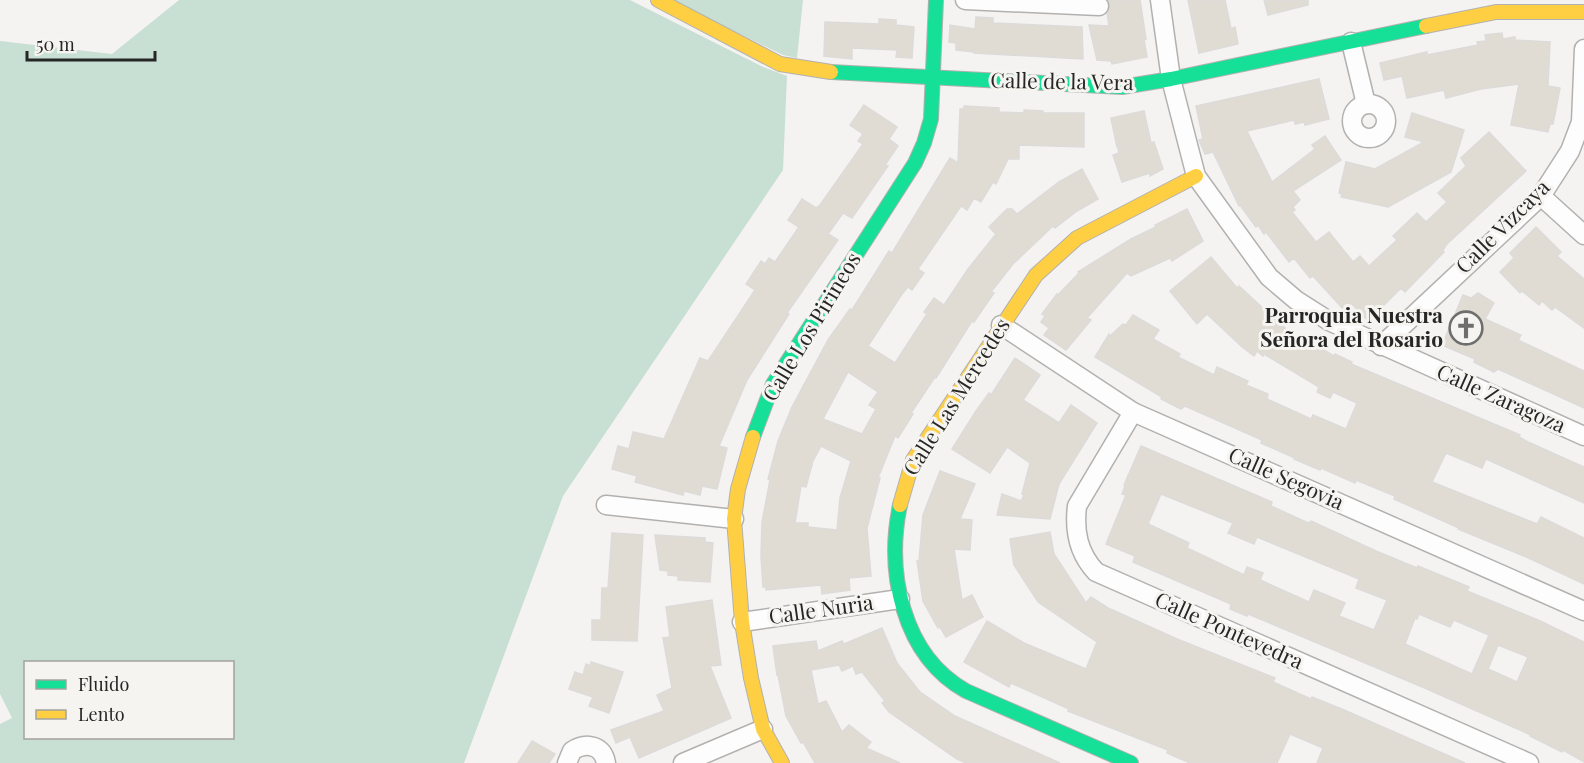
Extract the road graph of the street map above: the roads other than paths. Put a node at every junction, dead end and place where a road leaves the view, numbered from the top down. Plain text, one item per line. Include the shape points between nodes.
1 (658, 0) edge
2 (936, 0) edge
3 (964, 0) edge
4 (1160, 0) edge
5 (1099, 6) dead end
6 (1584, 12) edge
7 (1351, 42) junction
8 (1584, 49) edge
9 (933, 78) junction
10 (1171, 80) junction
11 (1366, 104) dead end
12 (1196, 176) junction
13 (1540, 196) junction
14 (1584, 235) edge
15 (1001, 325) junction
16 (1381, 346) junction
17 (1133, 412) junction
18 (1584, 436) edge
19 (606, 505) dead end
20 (734, 519) junction
21 (900, 599) junction
22 (1584, 611) edge
23 (742, 622) junction
24 (763, 729) junction
25 (567, 763) edge
26 (606, 763) edge
27 (683, 763) edge
28 (782, 763) edge
29 (1131, 763) edge
30 (1529, 763) edge

1 - 9 street, Calle de la Vera via 780,64 831,72
2 - 9 street, Calle Los Pirineos
3 - 5 street
4 - 10 street, Calle Zaragoza
6 - 7 street, Calle de la Vera via 1496,12
7 - 10 street, Calle de la Vera
7 - 11 street
8 - 13 street, Calle Vizcaya via 1579,129 1570,151
9 - 10 street, Calle de la Vera via 1099,87
9 - 20 street, Calle Los Pirineos via 931,119 915,163 768,393 744,465
10 - 12 street, Calle Zaragoza
12 - 15 street, Calle Las Mercedes via 1077,238 1036,275
12 - 16 street, Calle Zaragoza via 1269,278 1329,321
13 - 14 street
13 - 16 street, Calle Vizcaya
15 - 17 street, Calle Segovia
15 - 21 street, Calle Las Mercedes via 913,460 905,481 894,538
16 - 18 street, Calle Zaragoza
17 - 22 street, Calle Segovia
17 - 30 street, Calle Pontevedra via 1077,506 1077,538 1086,561 1096,572
19 - 20 street
20 - 23 street, Calle Los Pirineos
21 - 23 street, Calle Nuria
21 - 29 street, Calle Las Mercedes via 923,652 955,684
23 - 24 street, Calle Los Pirineos
24 - 27 street
24 - 28 street, Calle Los Pirineos
25 - 26 street via 572,751 585,745 598,748

